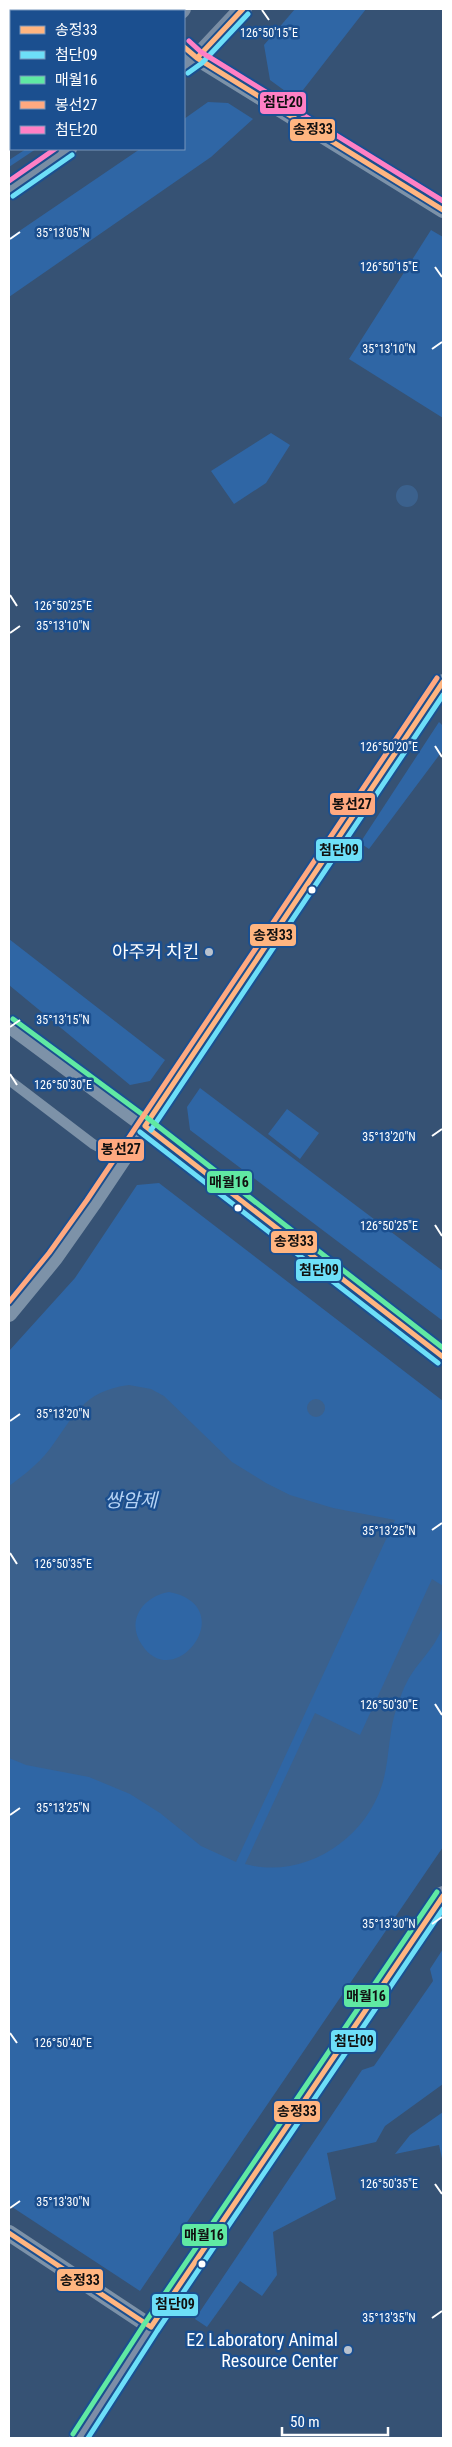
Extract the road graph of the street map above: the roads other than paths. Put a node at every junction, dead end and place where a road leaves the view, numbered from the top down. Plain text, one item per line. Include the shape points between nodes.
1 (243, 9) edge
2 (188, 57) edge
3 (67, 150) edge
4 (9, 190) edge
5 (443, 210) edge
6 (443, 682) edge
7 (9, 1025) edge
8 (9, 1080) edge
9 (145, 1126) junction
10 (108, 1152) dead end
11 (9, 1314) edge
12 (443, 1357) edge
13 (443, 1896) edge
14 (9, 2233) edge
15 (151, 2327) junction
16 (79, 2438) edge

1 - 2 main road
2 - 5 street
3 - 4 main road
6 - 9 street
7 - 9 street
8 - 10 street
9 - 11 street via 55,1258
9 - 12 street
13 - 15 main road
14 - 15 street
15 - 16 main road

